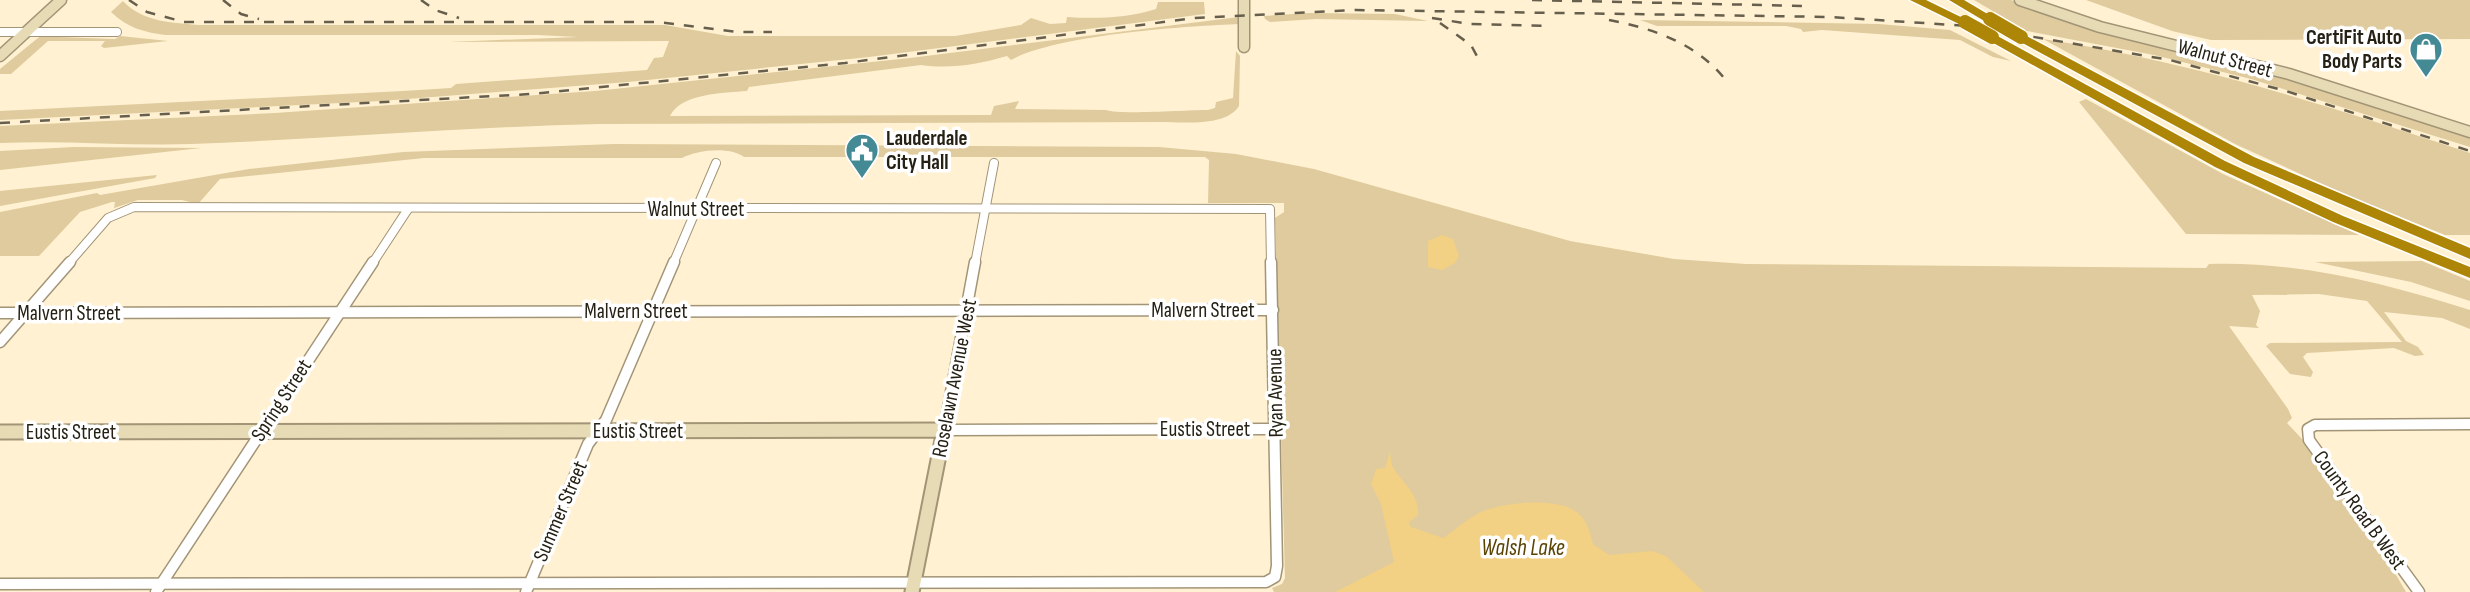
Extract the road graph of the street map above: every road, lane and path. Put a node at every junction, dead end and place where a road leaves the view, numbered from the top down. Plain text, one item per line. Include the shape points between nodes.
1 (61, 0) edge
2 (1244, 0) edge
3 (1916, 0) edge
4 (1928, 0) edge
5 (1955, 0) edge
6 (2020, 0) edge
7 (1965, 22) junction
8 (0, 32) edge
9 (26, 32) junction
10 (117, 32) dead end
11 (1244, 45) dead end
12 (0, 56) edge
13 (2470, 132) edge
14 (716, 163) dead end
15 (994, 163) dead end
16 (697, 208) junction
17 (408, 209) junction
18 (986, 209) junction
19 (1270, 209) joint
20 (2470, 254) edge
21 (2470, 273) edge
22 (653, 310) junction
23 (967, 310) junction
24 (1273, 310) junction
25 (339, 312) junction
26 (0, 313) edge
27 (26, 313) junction
28 (0, 342) edge
29 (2470, 424) edge
30 (1275, 429) junction
31 (944, 430) junction
32 (597, 431) junction
33 (0, 432) edge
34 (260, 432) junction
35 (0, 584) edge
36 (913, 586) edge
37 (528, 587) edge
38 (159, 588) edge
39 (2420, 592) edge

1 - 9 street
2 - 11 street
3 - 7 highway
4 - 7 highway
5 - 20 highway, bridge via 2249,160
6 - 13 street, Walnut Street via 2100,27 2289,74
7 - 21 highway, bridge via 2220,164
8 - 9 street
9 - 10 street
9 - 12 street
14 - 16 street, Summer Street
15 - 18 street, Roselawn Avenue West
16 - 17 street, Walnut Street
16 - 18 street, Walnut Street
16 - 22 street, Summer Street
17 - 25 street, Spring Street
17 - 27 street, Walnut Street via 122,210 108,218
18 - 19 street, Walnut Street
18 - 23 street, Roselawn Avenue West
19 - 24 street, Ryan Avenue
22 - 23 street, Malvern Street
22 - 25 street, Malvern Street
22 - 32 street, Summer Street via 606,420
23 - 24 street, Malvern Street
23 - 31 street, Roselawn Avenue West
24 - 30 street, Ryan Avenue
25 - 27 street, Malvern Street
25 - 34 street, Spring Street
26 - 27 street, Malvern Street
27 - 28 street
29 - 39 street, County Road B West via 2308,429 2309,440
30 - 31 street, Eustis Street
30 - 36 street, Ryan Avenue via 1275,577 1266,582
31 - 32 street, Eustis Street
31 - 36 street, Roselawn Avenue West
32 - 34 street, Eustis Street
32 - 37 street, Summer Street
33 - 34 street, Eustis Street
34 - 38 street, Spring Street
35 - 38 street
36 - 37 street
37 - 38 street

